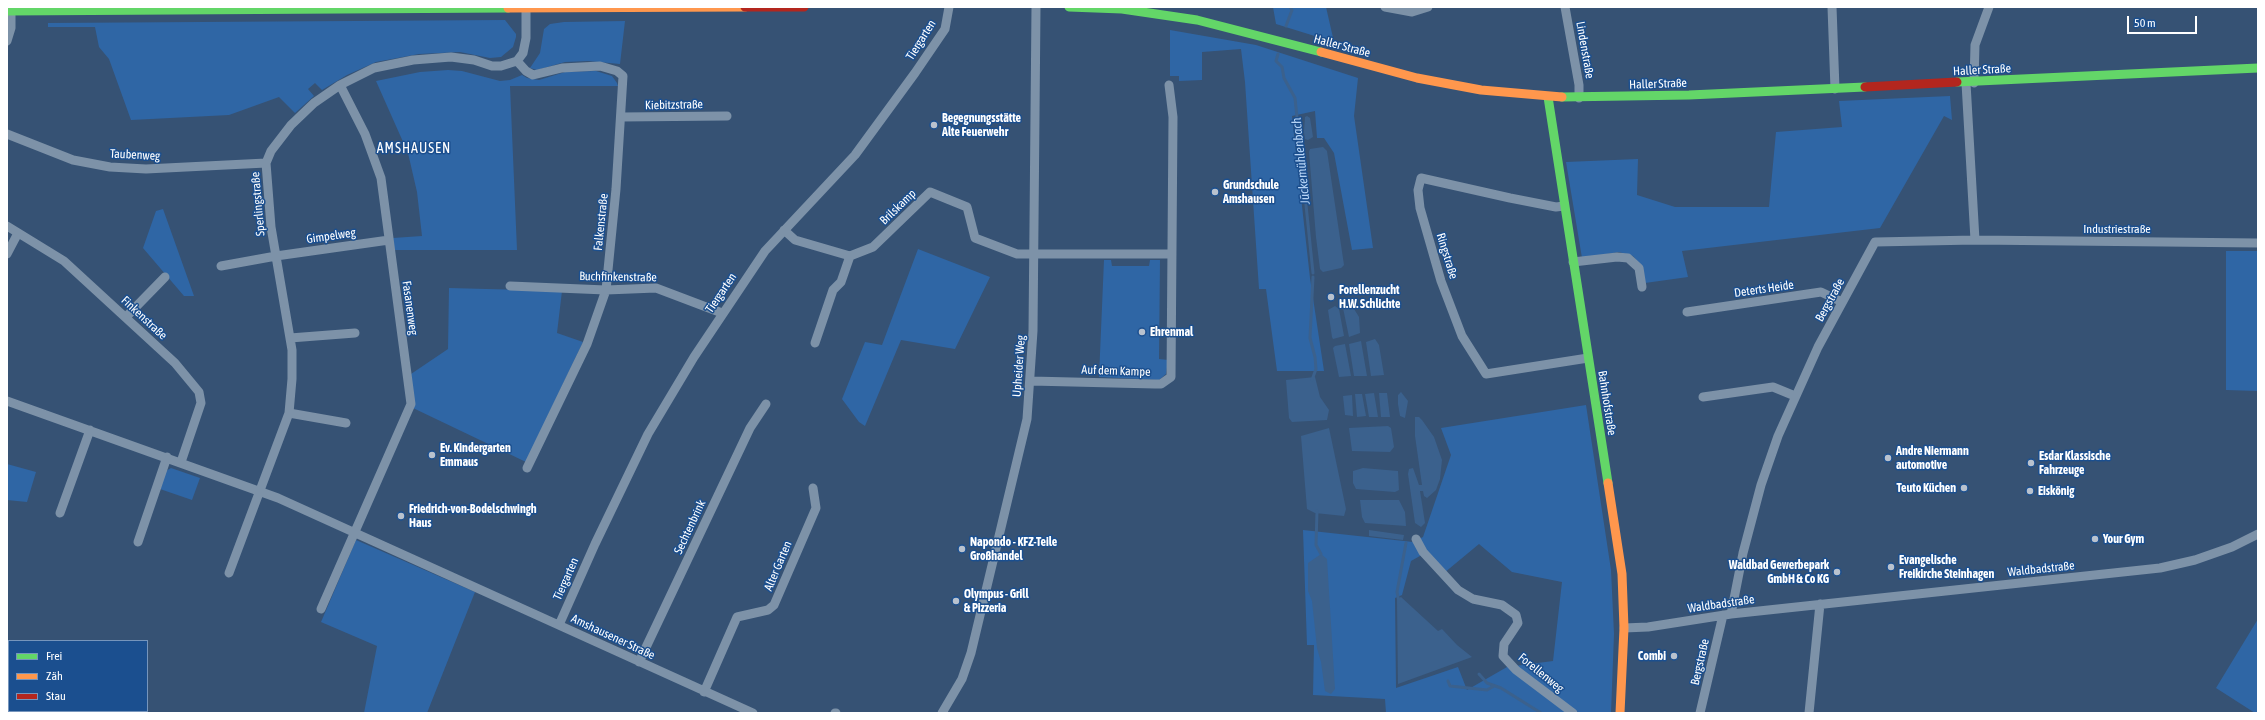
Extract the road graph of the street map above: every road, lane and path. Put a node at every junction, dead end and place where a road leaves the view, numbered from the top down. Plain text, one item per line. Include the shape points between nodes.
1 (279, 7) edge
2 (434, 7) edge
3 (804, 7) edge
4 (949, 7) edge
5 (1036, 7) edge
6 (1069, 7) edge
7 (1385, 7) edge
8 (1428, 7) edge
9 (1565, 7) edge
10 (1832, 7) edge
11 (1989, 7) edge
12 (70, 8) edge
13 (526, 8) edge
14 (1165, 10) edge
15 (9, 11) edge
16 (7, 41) edge
17 (517, 61) junction
18 (2258, 68) edge
19 (1970, 83) junction
20 (340, 85) junction
21 (1169, 85) dead end
22 (1835, 89) junction
23 (1548, 97) junction
24 (1579, 98) junction
25 (727, 116) dead end
26 (621, 117) junction
27 (7, 134) edge
28 (266, 163) junction
29 (1564, 206) junction
30 (7, 226) edge
31 (784, 230) junction
32 (18, 232) junction
33 (389, 240) junction
34 (1975, 240) junction
35 (2258, 243) edge
36 (7, 254) edge
37 (1034, 254) junction
38 (1172, 254) junction
39 (276, 256) junction
40 (850, 256) junction
41 (1573, 262) junction
42 (221, 266) dead end
43 (165, 277) dead end
44 (510, 286) dead end
45 (1642, 287) dead end
46 (606, 290) junction
47 (1842, 302) junction
48 (1687, 312) dead end
49 (722, 313) junction
50 (126, 317) junction
51 (354, 333) dead end
52 (290, 338) junction
53 (815, 343) dead end
54 (1588, 358) junction
55 (1031, 381) junction
56 (1703, 396) dead end
57 (1795, 396) junction
58 (7, 401) edge
59 (766, 404) dead end
60 (289, 413) junction
61 (346, 423) dead end
62 (90, 430) junction
63 (167, 458) junction
64 (181, 462) junction
65 (527, 468) dead end
66 (813, 488) dead end
67 (260, 492) junction
68 (60, 513) dead end
69 (354, 531) junction
70 (2258, 534) edge
71 (1416, 539) dead end
72 (138, 542) dead end
73 (229, 573) dead end
74 (1820, 604) junction
75 (321, 609) dead end
76 (1727, 615) junction
77 (559, 625) junction
78 (1624, 628) junction
79 (639, 662) junction
80 (704, 692) junction
81 (753, 713) edge
82 (942, 713) edge
83 (1573, 713) edge
84 (1620, 713) edge
85 (1700, 713) edge
86 (1809, 713) edge

1 - 2 main road
1 - 12 main road
2 - 13 main road
3 - 13 main road
4 - 31 street, Tiergarten via 945,29 859,149
5 - 37 street, Upheider Weg
6 - 14 main road, Haller Straße
7 - 8 street via 1412,12
9 - 24 street, Lindenstraße
10 - 22 street
11 - 19 street via 1975,45
12 - 15 main road
13 - 17 street via 526,38 523,54
14 - 23 main road, Haller Straße via 1417,78 1481,90
15 - 16 street via 11,28
17 - 20 street, Sperlingstraße via 501,66 450,57 414,60 374,68
17 - 26 street, Falkenstraße via 526,72 533,75 584,66 600,66 617,71 623,76
18 - 19 main road, Haller Straße
19 - 22 main road, Haller Straße
19 - 34 street
20 - 28 street, Sperlingstraße via 314,103 291,125 271,151
20 - 33 street, Fasanenweg via 365,134 381,178
21 - 38 street, Auf dem Kampe via 1173,117
22 - 24 main road, Haller Straße
23 - 24 main road, Haller Straße
23 - 29 main road, Bahnhofstraße
25 - 26 street, Kiebitzstraße
26 - 46 street, Falkenstraße
27 - 28 street, Taubenweg via 73,160 110,167 146,169
28 - 39 street, Sperlingstraße
29 - 41 main road, Bahnhofstraße
29 - 54 street, Ringstraße via 1517,199 1421,178 1418,190 1420,208 1441,281 1462,336 1486,374
30 - 32 street, Finkenstraße
31 - 40 street via 795,240
31 - 49 street, Tiergarten via 764,251
32 - 36 street
32 - 50 street, Finkenstraße via 64,261
33 - 39 street, Gimpelweg
33 - 69 street, Fasanenweg via 411,404
34 - 35 street, Industriestraße
34 - 47 street, Bergstraße via 1875,242
37 - 38 street
37 - 40 street, Brilskamp via 1017,254 975,238 967,207 930,192 874,247
37 - 55 street, Upheider Weg
38 - 55 street, Auf dem Kampe via 1172,371 1167,381 1155,384
39 - 42 street
39 - 52 street, Sperlingstraße
40 - 53 street via 841,282 833,290
41 - 45 street via 1617,256 1628,258 1639,268
41 - 54 main road, Bahnhofstraße
43 - 50 street
44 - 46 street, Buchfinkenstraße
46 - 49 street, Buchfinkenstraße via 656,288
46 - 65 street, Falkenstraße via 587,344
47 - 48 street, Deterts Heide via 1821,292
47 - 57 street, Bergstraße
49 - 77 street, Tiergarten via 648,434 594,544
50 - 64 street, Finkenstraße via 175,363 199,392 201,403
51 - 52 street
52 - 60 street, Sperlingstraße via 292,379
54 - 78 main road, Bahnhofstraße via 1622,574
55 - 82 street, Upheider Weg via 1021,448 971,653 962,680
56 - 57 street via 1773,387
57 - 76 street, Bergstraße via 1761,485
58 - 62 street, Amshausener Straße
59 - 79 street, Sechtenbrink via 750,428
60 - 61 street
60 - 67 street, Sperlingstraße
62 - 63 street, Amshausener Straße
62 - 68 street
63 - 64 street, Amshausener Straße
63 - 72 street
64 - 67 street, Amshausener Straße
66 - 80 street, Alter Garten via 816,508 774,605 768,610 737,617
67 - 69 street, Amshausener Straße
67 - 73 street
69 - 75 street
69 - 77 street, Amshausener Straße
70 - 74 street, Waldbadstraße via 2232,547 2195,560 2160,568
71 - 83 street, Forellenweg via 1423,552 1458,590 1473,599 1502,605 1516,615 1518,623 1504,644 1503,656 1516,670
74 - 76 street, Waldbadstraße
74 - 86 street
76 - 78 street, Waldbadstraße via 1648,627
76 - 85 street, Bergstraße
77 - 79 street, Amshausener Straße
78 - 84 main road, Bahnhofstraße
79 - 80 street, Amshausener Straße
80 - 81 street, Amshausener Straße

